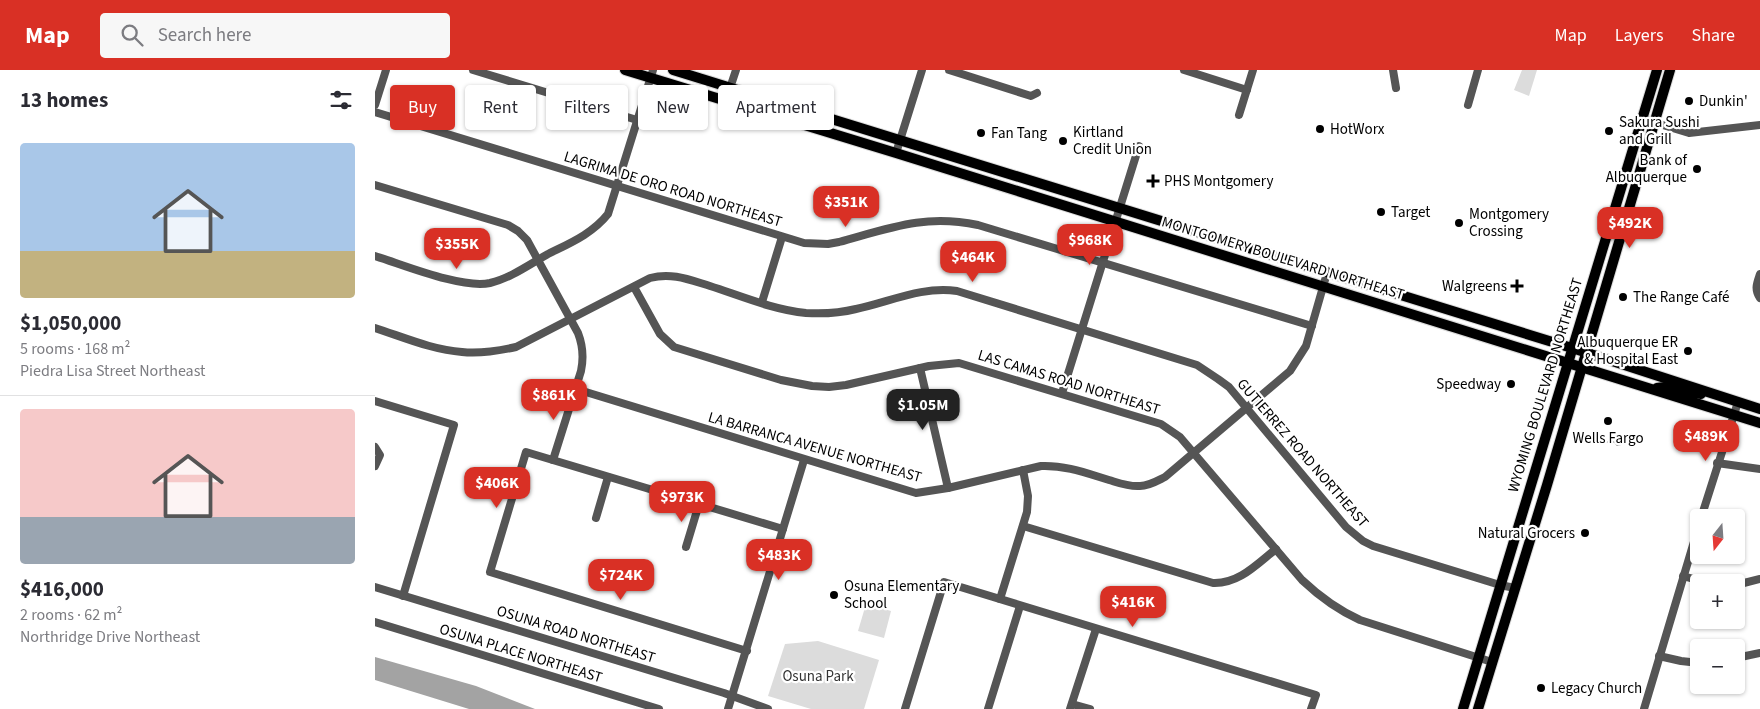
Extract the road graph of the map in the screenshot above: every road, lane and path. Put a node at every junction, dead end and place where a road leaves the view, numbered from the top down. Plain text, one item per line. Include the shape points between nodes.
1 (386, 70) edge
2 (473, 70) edge
3 (625, 70) edge
4 (673, 70) edge
5 (736, 70) edge
6 (922, 70) edge
7 (949, 70) edge
8 (1184, 70) edge
9 (1253, 70) edge
10 (1393, 70) edge
11 (1478, 70) edge
12 (1657, 70) edge
13 (1670, 70) edge
14 (652, 74) edge
15 (721, 85) edge
16 (732, 85) edge
17 (1396, 88) dead end
18 (1247, 90) junction
19 (1037, 93) dead end
20 (718, 97) edge
21 (375, 105) edge
22 (1467, 105) dead end
23 (375, 112) edge
24 (1239, 114) dead end
25 (1643, 119) junction
26 (637, 120) junction
27 (834, 120) edge
28 (1654, 122) junction
29 (1760, 125) edge
30 (822, 130) edge
31 (900, 140) junction
32 (1139, 146) dead end
33 (896, 153) junction
34 (375, 185) edge
35 (617, 186) junction
36 (1120, 208) junction
37 (1116, 221) junction
38 (782, 237) junction
39 (375, 256) edge
40 (538, 259) junction
41 (1103, 263) junction
42 (1327, 273) junction
43 (1760, 274) edge
44 (1323, 286) junction
45 (634, 287) junction
46 (1760, 298) edge
47 (762, 302) junction
48 (571, 320) junction
49 (1311, 326) junction
50 (375, 328) edge
51 (1083, 328) junction
52 (1572, 348) junction
53 (1586, 353) junction
54 (1567, 363) junction
55 (921, 368) junction
56 (1582, 368) junction
57 (1652, 389) junction
58 (575, 390) junction
59 (1062, 393) junction
60 (1717, 395) junction
61 (375, 401) edge
62 (1738, 402) junction
63 (1247, 408) junction
64 (1760, 409) edge
65 (1733, 414) junction
66 (1760, 423) edge
67 (375, 447) edge
68 (1194, 452) junction
69 (553, 460) junction
70 (804, 460) junction
71 (1717, 463) junction
72 (375, 464) edge
73 (1023, 470) junction
74 (1760, 470) edge
75 (608, 477) junction
76 (948, 488) junction
77 (699, 504) junction
78 (1704, 509) edge
79 (596, 518) dead end
80 (1023, 526) junction
81 (783, 529) junction
82 (686, 547) dead end
83 (1276, 549) junction
84 (1690, 554) edge
85 (1683, 576) junction
86 (1690, 578) edge
87 (1760, 579) edge
88 (1745, 583) edge
89 (1500, 585) junction
90 (375, 587) edge
91 (1515, 588) junction
92 (403, 596) junction
93 (1000, 599) junction
94 (1020, 606) junction
95 (375, 622) edge
96 (1096, 629) junction
97 (747, 651) junction
98 (1760, 653) edge
99 (1659, 656) junction
100 (1745, 656) edge
101 (1479, 658) junction
102 (1492, 662) junction
103 (1690, 662) edge
104 (732, 696) junction
105 (1071, 706) edge
106 (659, 709) edge
107 (728, 709) edge
108 (768, 709) edge
109 (905, 709) edge
110 (988, 709) edge
111 (1090, 709) edge
112 (1311, 709) edge
113 (1463, 709) edge
114 (1478, 709) edge
115 (1644, 709) edge

1 - 21 street
2 - 26 street
3 - 14 main road, MONTGOMERY BOULEVARD NORTHEAST
4 - 15 main road, MONTGOMERY BOULEVARD NORTHEAST
5 - 16 street
6 - 31 street
7 - 19 street via 1031,96
8 - 18 street
9 - 18 street
10 - 17 street
11 - 22 street
12 - 25 main road, WYOMING BOULEVARD NORTHEAST
13 - 28 main road, WYOMING BOULEVARD NORTHEAST
14 - 20 main road, MONTGOMERY BOULEVARD NORTHEAST
14 - 26 street
18 - 24 street
23 - 35 street, LAGRIMA DE ORO ROAD NORTHEAST
25 - 28 street
25 - 52 main road, WYOMING BOULEVARD NORTHEAST
26 - 35 street
27 - 31 main road, MONTGOMERY BOULEVARD NORTHEAST
28 - 29 street via 1681,132 1696,133
28 - 53 main road, WYOMING BOULEVARD NORTHEAST
30 - 33 main road, MONTGOMERY BOULEVARD NORTHEAST
31 - 33 street
31 - 36 main road, MONTGOMERY BOULEVARD NORTHEAST
32 - 36 street
33 - 37 main road, MONTGOMERY BOULEVARD NORTHEAST
34 - 40 street via 508,225 523,235
35 - 38 street, LAGRIMA DE ORO ROAD NORTHEAST
35 - 40 street via 608,214 600,223 585,235
36 - 37 street
36 - 42 main road, MONTGOMERY BOULEVARD NORTHEAST
37 - 41 street
37 - 44 main road, MONTGOMERY BOULEVARD NORTHEAST
38 - 41 street, LAGRIMA DE ORO ROAD NORTHEAST via 804,243 828,244 909,223 949,220 978,225
38 - 47 street
39 - 40 street via 457,282 474,284 505,278
40 - 48 street
41 - 49 street, LAGRIMA DE ORO ROAD NORTHEAST
41 - 51 street
42 - 44 street, LA BARRANCA AVENUE NORTHEAST
42 - 52 main road, MONTGOMERY BOULEVARD NORTHEAST
43 - 46 street via 1756,286
44 - 49 street, LA BARRANCA AVENUE NORTHEAST
44 - 54 main road, MONTGOMERY BOULEVARD NORTHEAST
45 - 47 street, GUTIERREZ ROAD NORTHEAST via 650,278 672,275
45 - 48 street, GUTIERREZ ROAD NORTHEAST
45 - 55 street, LAS CAMAS ROAD NORTHEAST via 660,334 674,347 781,380 829,387
47 - 51 street, GUTIERREZ ROAD NORTHEAST via 805,313 830,313 925,290 946,289
48 - 50 street, GUTIERREZ ROAD NORTHEAST via 516,347 481,353 445,349
48 - 58 street via 584,356
49 - 63 street, LA BARRANCA AVENUE NORTHEAST via 1305,346 1290,371
51 - 59 street
51 - 63 street, GUTIERREZ ROAD NORTHEAST via 1197,365 1219,378
52 - 53 main road, MONTGOMERY BOULEVARD NORTHEAST
52 - 54 main road, WYOMING BOULEVARD NORTHEAST
53 - 56 main road, WYOMING BOULEVARD NORTHEAST
53 - 60 main road, MONTGOMERY BOULEVARD NORTHEAST
54 - 56 main road, MONTGOMERY BOULEVARD NORTHEAST
54 - 89 main road, WYOMING BOULEVARD NORTHEAST
55 - 59 street, LAS CAMAS ROAD NORTHEAST via 959,363
55 - 76 street
56 - 57 main road, MONTGOMERY BOULEVARD NORTHEAST
56 - 91 main road, WYOMING BOULEVARD NORTHEAST
57 - 60 main road via 1669,387 1687,393
57 - 65 main road, MONTGOMERY BOULEVARD NORTHEAST
58 - 69 street
58 - 70 street, LA BARRANCA AVENUE NORTHEAST
59 - 68 street, LAS CAMAS ROAD NORTHEAST via 1161,424 1180,436
60 - 62 main road, MONTGOMERY BOULEVARD NORTHEAST
61 - 92 street via 455,425
62 - 64 main road, MONTGOMERY BOULEVARD NORTHEAST
62 - 65 street
63 - 68 street, LA BARRANCA AVENUE NORTHEAST
63 - 89 street, GUTIERREZ ROAD NORTHEAST via 1346,527 1363,541
65 - 66 main road, MONTGOMERY BOULEVARD NORTHEAST
65 - 71 street
67 - 72 street via 380,455
68 - 73 street, LA BARRANCA AVENUE NORTHEAST via 1165,477 1140,486 1063,467 1041,466
68 - 83 street, LAS CAMAS ROAD NORTHEAST
69 - 75 street
69 - 97 street via 526,452 490,572
70 - 76 street, LA BARRANCA AVENUE NORTHEAST via 916,493
70 - 81 street
71 - 74 street
71 - 78 street
73 - 76 street, LA BARRANCA AVENUE NORTHEAST
73 - 80 street via 1028,496
75 - 77 street
75 - 79 street
77 - 81 street
77 - 82 street
80 - 83 street via 1213,583 1240,577
80 - 93 street
81 - 97 street
83 - 101 street, LAS CAMAS ROAD NORTHEAST via 1311,589 1345,613 1375,626
84 - 85 street
85 - 86 street
85 - 99 street
87 - 88 street
89 - 91 street, GUTIERREZ ROAD NORTHEAST
89 - 101 main road, WYOMING BOULEVARD NORTHEAST
90 - 92 street, OSUNA ROAD NORTHEAST
91 - 102 main road, WYOMING BOULEVARD NORTHEAST
92 - 104 street, OSUNA ROAD NORTHEAST
93 - 94 street
93 - 109 street via 944,582
94 - 96 street
94 - 110 street
95 - 106 street, OSUNA PLACE NORTHEAST
96 - 105 street
96 - 112 street via 1316,695
97 - 104 street
98 - 100 street
99 - 103 street
99 - 115 street
101 - 102 street, LAS CAMAS ROAD NORTHEAST
101 - 113 main road, WYOMING BOULEVARD NORTHEAST
102 - 114 main road, WYOMING BOULEVARD NORTHEAST
104 - 107 street
104 - 108 street, OSUNA ROAD NORTHEAST
105 - 111 street

